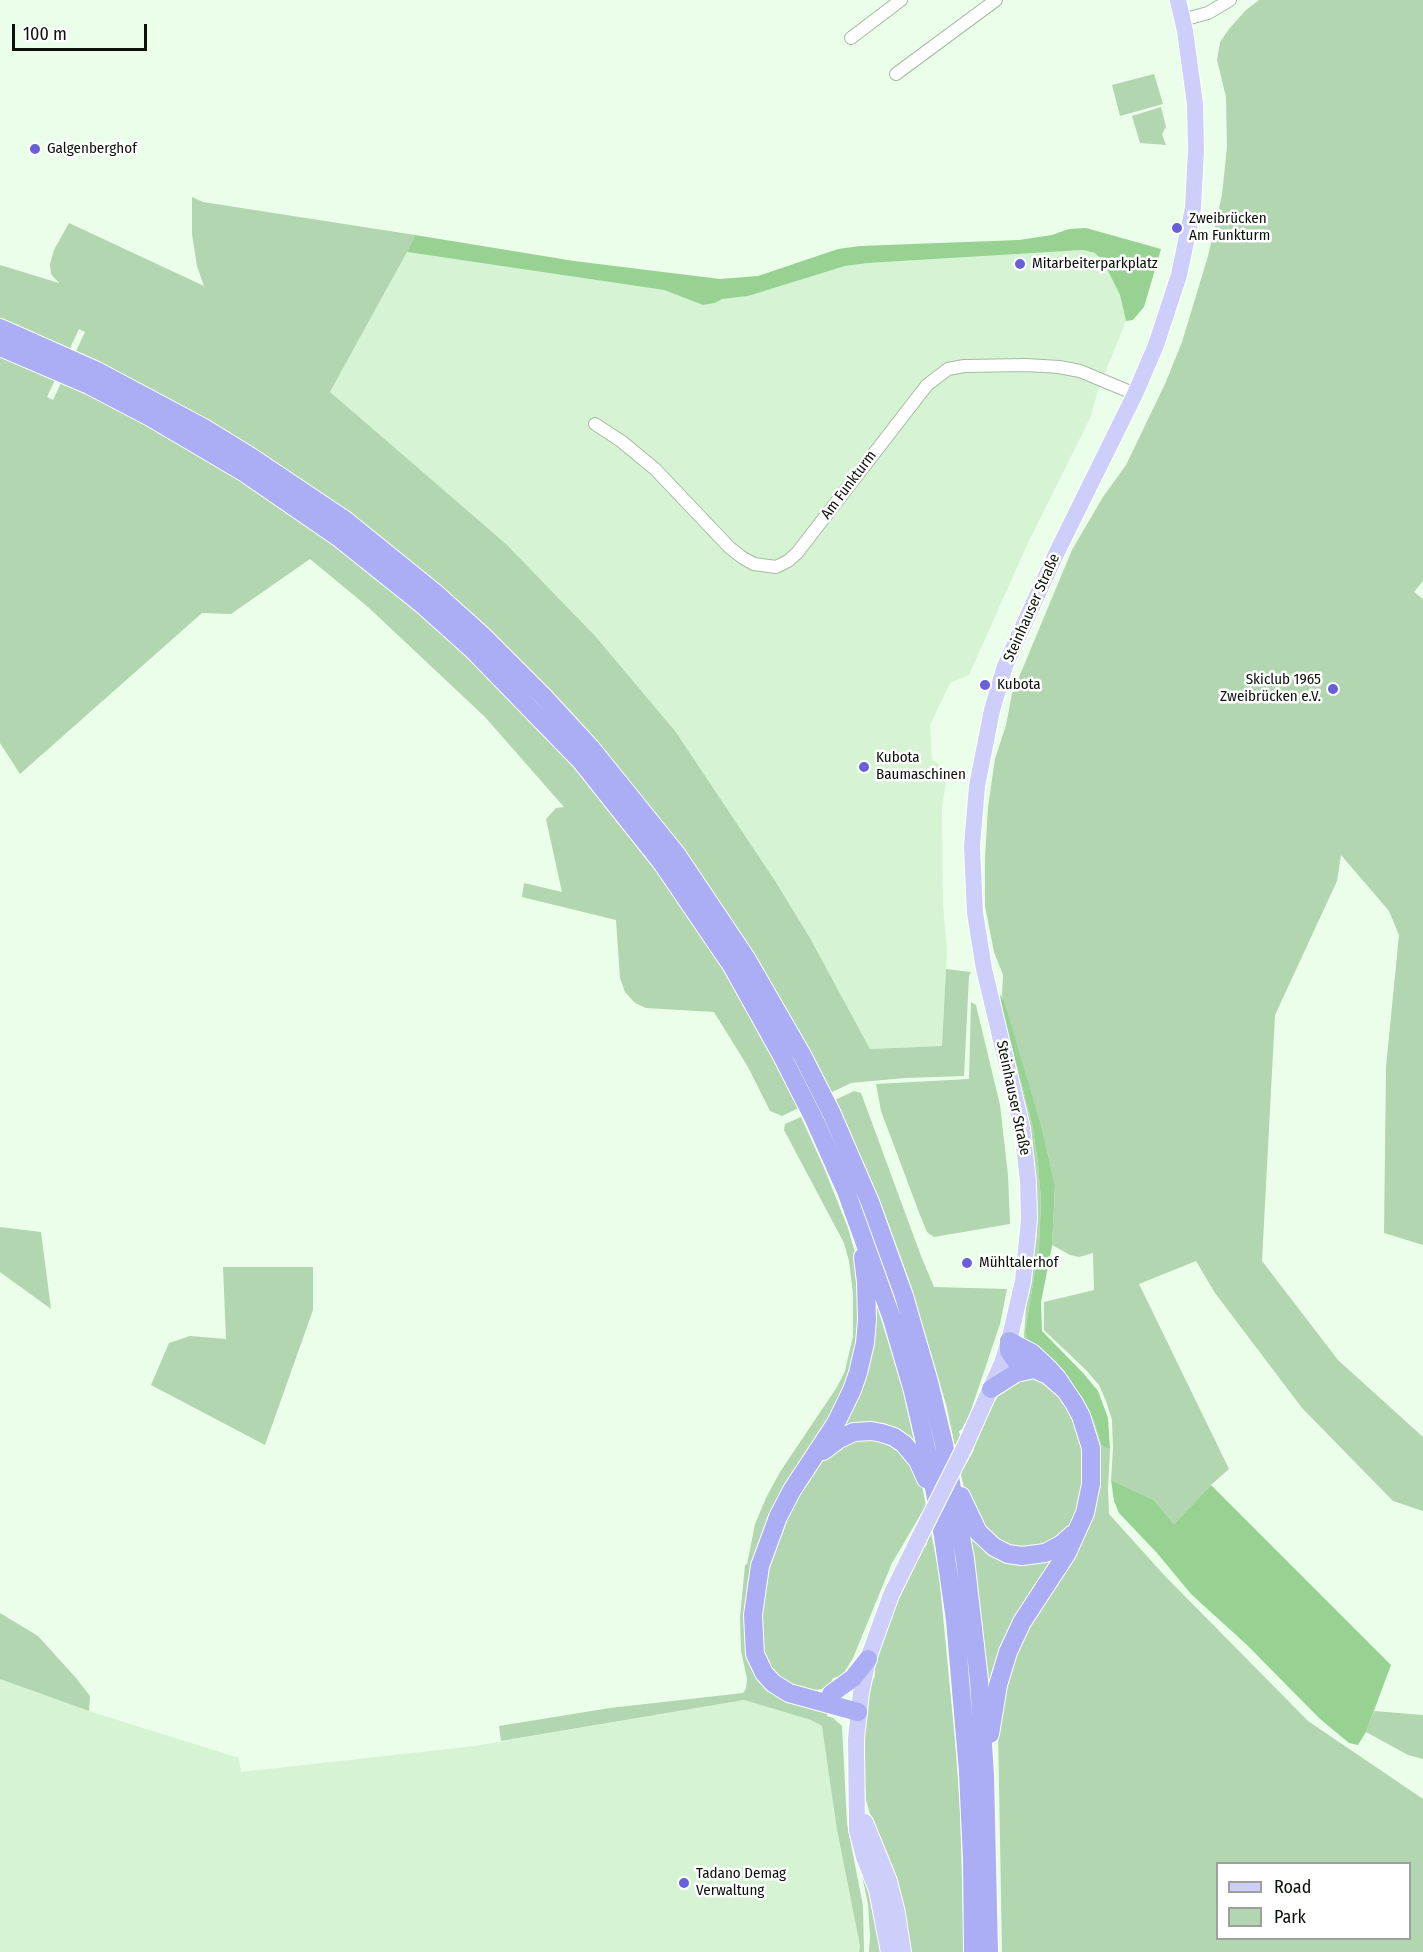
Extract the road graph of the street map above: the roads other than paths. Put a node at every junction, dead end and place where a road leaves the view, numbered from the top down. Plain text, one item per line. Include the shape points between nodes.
1 (901, 0) edge
2 (996, 0) edge
3 (1178, 0) edge
4 (1230, 0) edge
5 (1182, 20) junction
6 (851, 38) dead end
7 (896, 74) dead end
8 (0, 328) edge
9 (0, 346) edge
10 (1135, 394) junction
11 (595, 424) dead end
12 (857, 1217) junction
13 (1009, 1341) junction
14 (1034, 1369) junction
15 (991, 1389) junction
16 (1065, 1390) junction
17 (813, 1460) junction
18 (947, 1461) junction
19 (1076, 1532) junction
20 (944, 1536) junction
21 (868, 1659) junction
22 (831, 1694) junction
23 (796, 1695) junction
24 (858, 1712) junction
25 (985, 1775) junction
26 (857, 1792) junction
27 (889, 1952) edge
28 (903, 1952) edge
29 (973, 1952) edge
30 (988, 1952) edge

1 - 6 street
2 - 7 street
3 - 5 main road, Steinhauser Straße
4 - 5 street via 1208,13
5 - 10 main road, Steinhauser Straße via 1195,104 1193,208 1169,308
8 - 18 highway via 161,403 345,520 484,637 597,755 711,904 777,1010 831,1112 870,1202 904,1296
9 - 12 highway via 150,417 300,510 423,605 533,710 662,862 732,966 803,1095
10 - 11 street, Am Funkturm via 1080,371 1059,367 948,369 927,385 797,553 776,567 754,564 730,548 655,469
10 - 13 main road, Steinhauser Straße via 1014,645 997,690 977,786 972,846 975,913 984,969 1022,1128 1028,1181 1029,1235
12 - 17 highway via 867,1306 862,1358 844,1408
12 - 20 highway via 913,1391
13 - 14 highway via 1009,1351 1016,1361
13 - 15 main road, Steinhauser Straße
13 - 16 highway via 1040,1360
14 - 15 highway via 1016,1373
14 - 16 highway
15 - 21 main road, Steinhauser Straße, bridge via 891,1595
16 - 19 highway via 1082,1416 1091,1448 1090,1491
17 - 20 highway via 831,1444 854,1432 871,1431 894,1437 918,1461
17 - 23 highway via 785,1502 770,1535 757,1581 753,1615 753,1646 759,1666 773,1683
18 - 19 highway via 975,1526 983,1538 1000,1550 1015,1556 1037,1556 1057,1548
18 - 25 highway via 966,1570
19 - 25 highway via 1008,1652 995,1700
20 - 29 highway via 968,1772
21 - 22 highway via 849,1682
21 - 24 main road, Steinhauser Straße
22 - 23 highway
22 - 24 highway via 849,1698
23 - 24 highway
24 - 26 main road, Steinhauser Straße
25 - 30 highway
26 - 27 main road via 859,1840 876,1890
26 - 28 main road via 867,1831 889,1881

